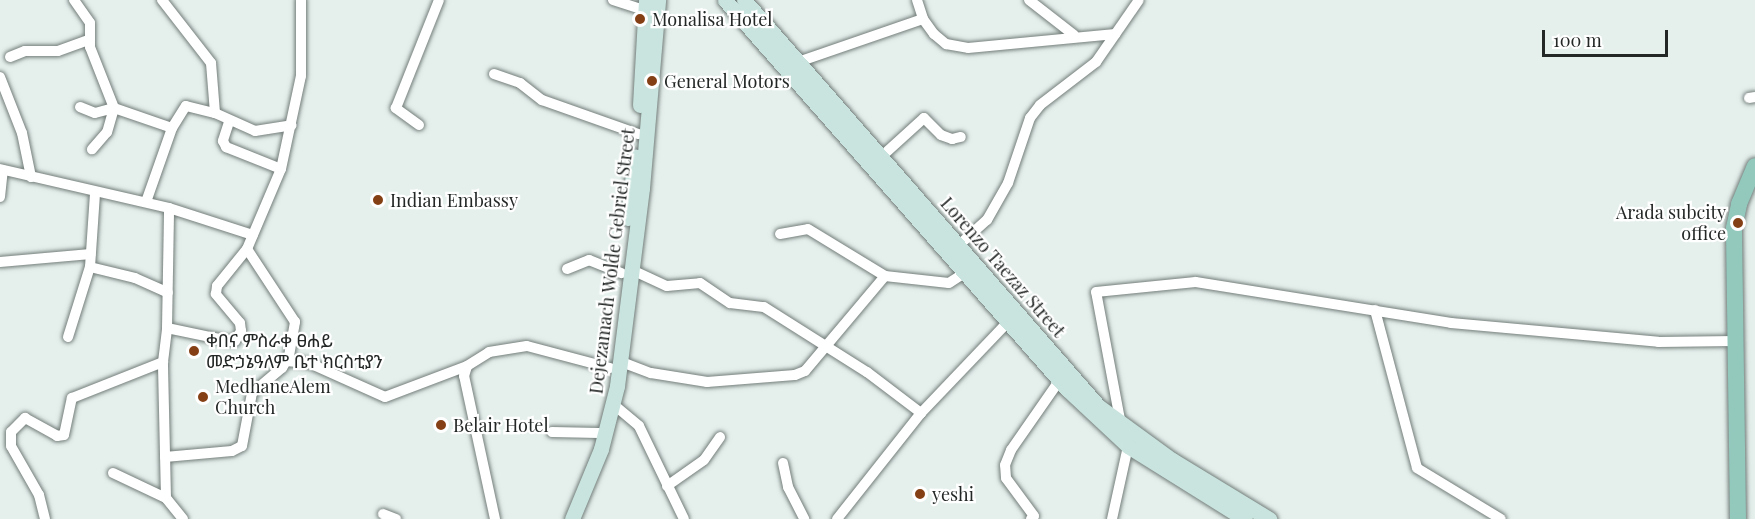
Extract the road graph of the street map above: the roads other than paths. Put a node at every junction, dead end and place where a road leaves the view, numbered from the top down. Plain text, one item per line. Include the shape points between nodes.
1 (74, 0) edge
2 (162, 0) edge
3 (301, 0) edge
4 (439, 0) edge
5 (613, 0) edge
6 (658, 0) edge
7 (725, 0) edge
8 (744, 0) edge
9 (917, 0) edge
10 (1029, 0) edge
11 (1139, 0) edge
12 (646, 5) edge
13 (923, 19) junction
14 (1115, 33) junction
15 (1074, 35) junction
16 (89, 40) junction
17 (10, 57) dead end
18 (798, 62) junction
19 (494, 74) dead end
20 (0, 77) edge
21 (80, 107) dead end
22 (114, 108) junction
23 (215, 113) junction
24 (229, 122) junction
25 (292, 125) junction
26 (419, 125) dead end
27 (172, 128) junction
28 (638, 134) junction
29 (961, 137) dead end
30 (92, 149) dead end
31 (881, 157) junction
32 (1755, 166) edge
33 (2, 169) edge
34 (281, 169) junction
35 (31, 177) junction
36 (95, 194) junction
37 (0, 197) edge
38 (146, 202) junction
39 (169, 208) junction
40 (926, 217) junction
41 (780, 234) dead end
42 (253, 235) junction
43 (959, 245) junction
44 (247, 249) junction
45 (91, 254) junction
46 (0, 262) edge
47 (90, 267) junction
48 (567, 269) dead end
49 (627, 271) junction
50 (966, 272) junction
51 (885, 276) junction
52 (168, 293) junction
53 (1375, 310) junction
54 (1009, 321) junction
55 (167, 328) junction
56 (68, 336) dead end
57 (1736, 341) junction
58 (826, 345) junction
59 (286, 361) junction
60 (163, 362) junction
61 (615, 365) junction
62 (467, 366) junction
63 (1059, 381) junction
64 (613, 404) junction
65 (921, 413) junction
66 (1121, 425) junction
67 (552, 432) dead end
68 (599, 433) junction
69 (720, 437) dead end
70 (1128, 446) junction
71 (165, 457) junction
72 (783, 463) dead end
73 (113, 473) dead end
74 (667, 486) junction
75 (166, 498) junction
76 (383, 514) dead end
77 (1112, 517) edge
78 (45, 519) edge
79 (183, 519) edge
80 (396, 519) edge
81 (495, 519) edge
82 (563, 519) edge
83 (572, 519) edge
84 (684, 519) edge
85 (804, 519) edge
86 (837, 519) edge
87 (1031, 519) edge
88 (1245, 519) edge
89 (1269, 519) edge
90 (1501, 519) edge
91 (1738, 519) edge

1 - 16 street via 90,23
2 - 23 street via 211,63
3 - 25 street via 301,76
4 - 26 street via 396,108
5 - 12 street
6 - 49 main road, Dejezamach Wolde Gebriel Street
7 - 40 main road, Lorenzo Taezaz Street
8 - 18 main road, Lorenzo Taezaz Street
9 - 13 street
10 - 15 street
11 - 14 street
12 - 28 main road, Dejezamach Wolde Gebriel Street
13 - 15 street via 946,44 968,48
13 - 18 street
14 - 15 street
14 - 43 street via 1087,71 1040,105 1030,118 1008,183 987,220
16 - 17 street via 58,51 25,51
16 - 22 street
18 - 31 main road, Lorenzo Taezaz Street
19 - 28 street via 520,83 542,100
20 - 35 street via 22,133
21 - 22 street via 95,113
22 - 27 street
22 - 30 street via 107,132
23 - 24 street
23 - 27 street via 186,106
24 - 25 street via 255,131
24 - 34 street via 223,141 226,147
25 - 34 street
27 - 38 street
28 - 49 main road, Dejezamach Wolde Gebriel Street
29 - 31 street via 941,135 924,118
31 - 40 main road, Lorenzo Taezaz Street
32 - 57 main road via 1734,228
33 - 35 street
33 - 37 street
34 - 42 street
35 - 36 street
36 - 38 street
36 - 45 street
38 - 39 street
39 - 42 street
39 - 52 street
40 - 43 main road, Lorenzo Taezaz Street
40 - 50 main road, Lorenzo Taezaz Street
41 - 51 street via 808,229
42 - 44 street
43 - 66 main road, Lorenzo Taezaz Street via 1077,382
44 - 55 street via 217,286 216,294 242,327 235,340
44 - 59 street via 295,322
45 - 46 street
45 - 47 street
47 - 52 street via 135,278
47 - 56 street
48 - 49 street via 589,260
49 - 58 street via 667,286 700,283 730,303 764,307
49 - 61 main road, Dejezamach Wolde Gebriel Street
50 - 51 street via 950,283
50 - 54 main road, Lorenzo Taezaz Street
51 - 58 street
52 - 55 street
53 - 57 street via 1451,323 1658,342
53 - 66 street via 1196,282 1096,292
53 - 90 street via 1417,468
54 - 63 main road, Lorenzo Taezaz Street
54 - 65 street
55 - 60 street
57 - 91 main road
58 - 61 street via 805,370 795,375 718,382 679,380
58 - 65 street
59 - 62 street via 309,363 385,397
59 - 71 street via 252,393 242,446 232,451
60 - 71 street
60 - 78 street via 72,398 64,435 57,436 25,418 11,432 11,446 39,495
61 - 62 street via 527,346 489,352
61 - 64 main road, Dejezamach Wolde Gebriel Street
61 - 68 main road, Dejezamach Wolde Gebriel Street
62 - 81 street via 465,376
63 - 70 main road, Lorenzo Taezaz Street
63 - 87 street via 1011,450 1005,465 1006,478 1034,516
64 - 74 street via 639,426
64 - 83 main road, Dejezamach Wolde Gebriel Street via 598,458
65 - 86 street
66 - 89 main road, Lorenzo Taezaz Street
67 - 68 street
68 - 82 main road, Dejezamach Wolde Gebriel Street
69 - 74 street via 704,460
70 - 77 street
70 - 88 main road, Lorenzo Taezaz Street
71 - 75 street
72 - 85 street via 788,486
73 - 75 street
74 - 84 street
75 - 79 street
76 - 80 street

